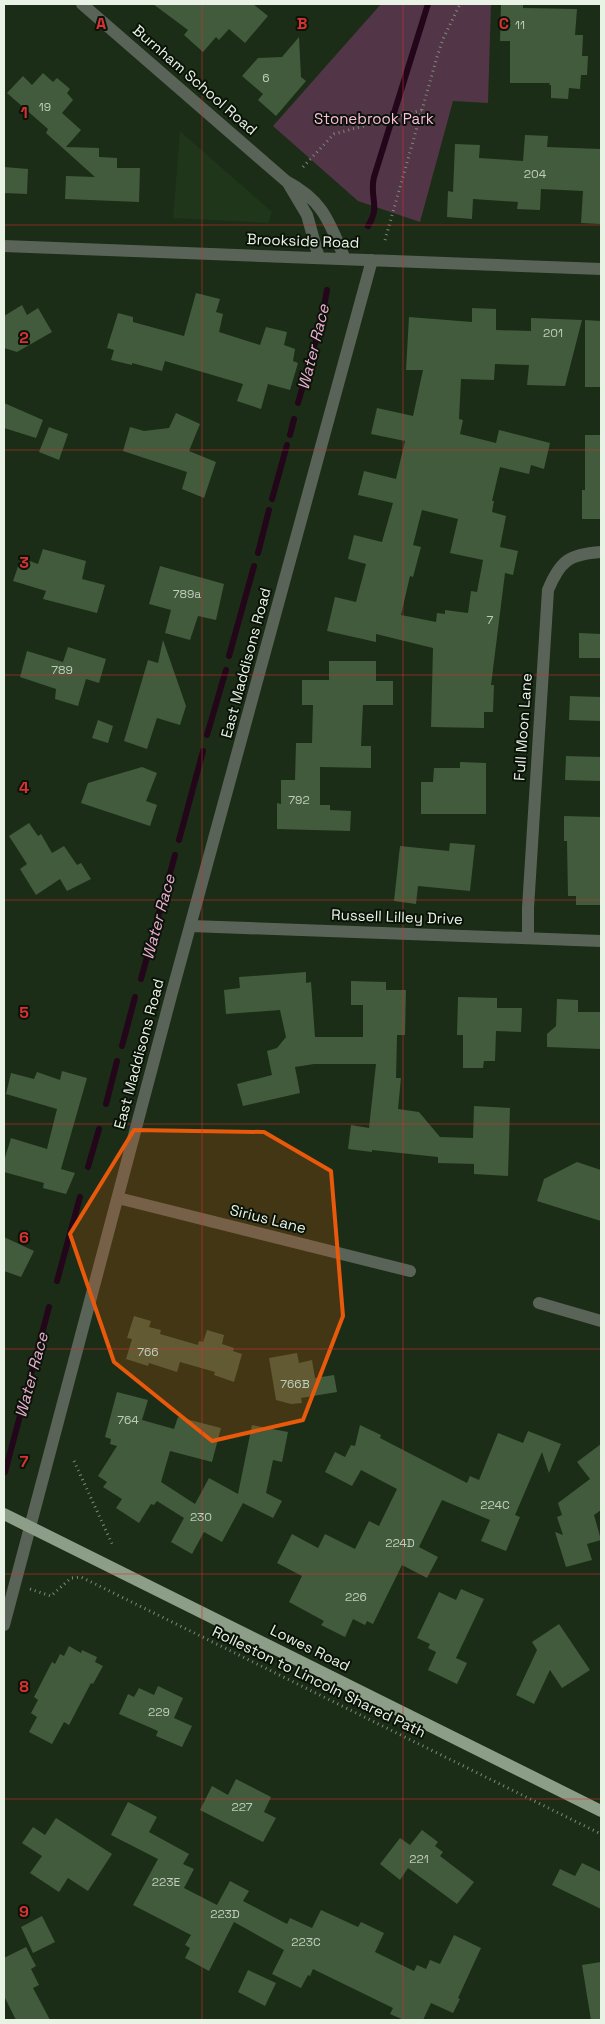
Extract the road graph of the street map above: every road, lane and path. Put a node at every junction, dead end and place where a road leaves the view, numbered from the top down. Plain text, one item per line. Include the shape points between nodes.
1 (82, 4) edge
2 (460, 4) edge
3 (423, 110) junction
4 (303, 167) dead end
5 (286, 181) junction
6 (385, 240) dead end
7 (4, 246) edge
8 (319, 258) junction
9 (345, 259) junction
10 (372, 260) junction
11 (601, 269) edge
12 (601, 552) edge
13 (191, 926) junction
14 (528, 938) junction
15 (601, 941) edge
16 (118, 1198) junction
17 (410, 1271) dead end
18 (539, 1303) dead end
19 (601, 1321) edge
20 (74, 1461) dead end
21 (4, 1514) edge
22 (30, 1528) junction
23 (113, 1546) dead end
24 (78, 1571) dead end
25 (76, 1577) junction
26 (29, 1589) dead end
27 (4, 1625) edge
28 (601, 1811) edge
29 (601, 1834) edge

1 - 5 street, Burnham School Road
2 - 3 path via 443,39
3 - 4 path via 330,136
3 - 6 path
5 - 8 street, Burnham School Road via 305,211
5 - 9 street, Burnham School Road via 321,207
7 - 8 street, Brookside Road
8 - 9 street, Brookside Road
9 - 10 street, Brookside Road
10 - 11 street, Brookside Road
10 - 13 street, East Maddisons Road
12 - 14 street, Full Moon Lane via 570,558 555,572 548,590
13 - 14 street, Russell Lilley Drive
13 - 16 street, East Maddisons Road
14 - 15 street, Russell Lilley Drive
16 - 17 street, Sirius Lane
16 - 22 street, East Maddisons Road
18 - 19 street
20 - 23 path
21 - 22 main road, Lowes Road
22 - 27 street, East Maddisons Road
22 - 28 main road, Lowes Road
24 - 25 path
25 - 26 path via 51,1596
25 - 29 path, Rolleston to Lincoln Shared Path

